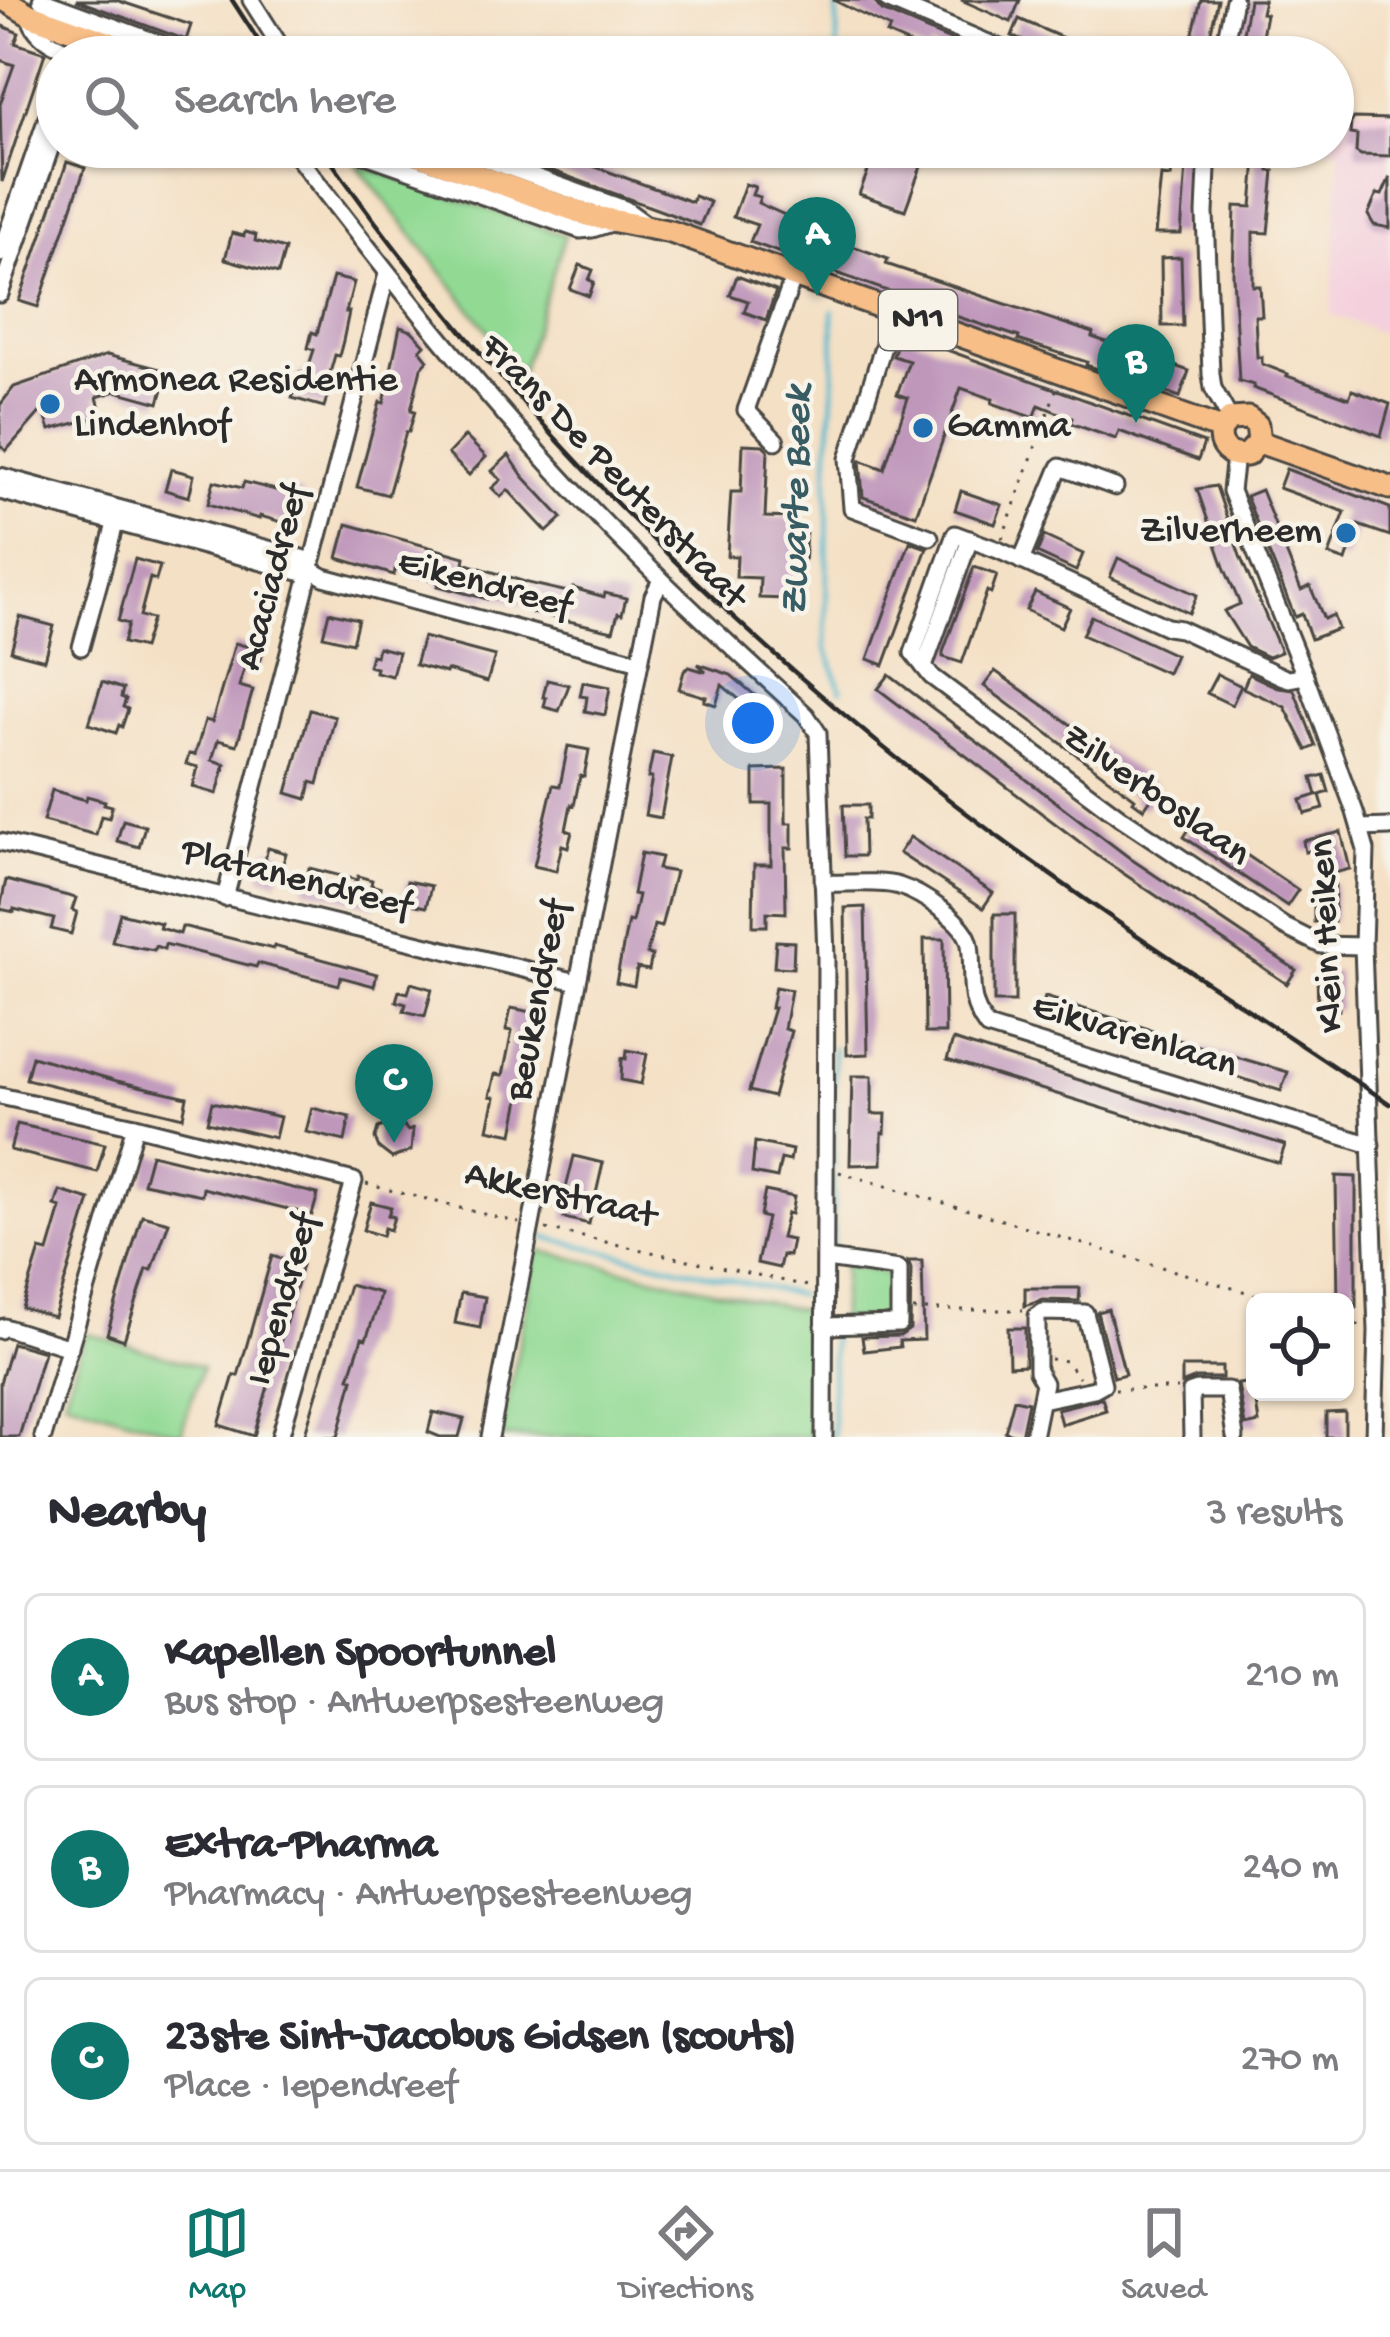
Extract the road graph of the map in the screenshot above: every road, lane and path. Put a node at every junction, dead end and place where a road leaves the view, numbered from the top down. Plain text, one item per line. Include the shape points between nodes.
1 (4, 0) edge
2 (250, 0) edge
3 (887, 0) edge
4 (1234, 0) edge
5 (35, 7) edge
6 (44, 36) edge
7 (101, 36) edge
8 (129, 36) edge
9 (273, 36) edge
10 (972, 36) edge
11 (1226, 36) edge
12 (36, 166) edge
13 (37, 168) edge
14 (306, 168) edge
15 (403, 168) edge
16 (457, 168) edge
17 (511, 168) edge
18 (1207, 168) edge
19 (616, 220) junction
20 (650, 226) junction
21 (0, 254) edge
22 (387, 274) junction
23 (794, 276) junction
24 (0, 294) edge
25 (894, 311) junction
26 (1062, 371) junction
27 (1213, 388) junction
28 (1185, 416) junction
29 (1226, 424) junction
30 (776, 441) dead end
31 (1259, 442) junction
32 (1234, 456) junction
33 (0, 476) edge
34 (1115, 487) dead end
35 (1390, 488) edge
36 (0, 491) edge
37 (117, 515) junction
38 (930, 537) dead end
39 (998, 550) junction
40 (1021, 560) junction
41 (312, 569) junction
42 (662, 580) junction
43 (81, 647) dead end
44 (640, 662) junction
45 (1305, 676) junction
46 (1390, 826) edge
47 (1360, 828) junction
48 (0, 842) edge
49 (823, 883) junction
50 (225, 898) junction
51 (1364, 946) junction
52 (577, 982) junction
53 (0, 1096) edge
54 (135, 1126) junction
55 (1371, 1145) junction
56 (826, 1168) junction
57 (354, 1181) junction
58 (531, 1226) junction
59 (826, 1259) junction
60 (826, 1290) junction
61 (1250, 1293) edge
62 (900, 1310) junction
63 (1036, 1316) junction
64 (1354, 1324) edge
65 (824, 1326) junction
66 (0, 1330) edge
67 (1377, 1330) junction
68 (70, 1348) junction
69 (1036, 1360) junction
70 (1102, 1384) junction
71 (1083, 1391) junction
72 (1192, 1392) junction
73 (1383, 1396) edge
74 (1041, 1400) junction
75 (43, 1437) edge
76 (280, 1437) edge
77 (490, 1437) edge
78 (824, 1437) edge
79 (1033, 1437) edge
80 (1192, 1437) edge
81 (1235, 1437) edge
82 (1374, 1437) edge

1 - 5 main road
2 - 9 street
3 - 10 street
4 - 11 street
5 - 6 street via 30,23
5 - 7 main road
5 - 8 street
12 - 21 street
13 - 24 street
14 - 22 street, Frans De Peuterstraat
15 - 19 street via 580,230
16 - 19 main road, N11
17 - 20 street via 625,209
18 - 27 street
19 - 20 main road, N11
20 - 23 main road, N11
22 - 41 street, Acaciadreef
22 - 42 street, Frans De Peuterstraat via 508,418
23 - 25 main road, N11
23 - 30 street via 746,410
25 - 26 main road, N11
25 - 38 street via 848,458 852,508
26 - 28 main road, N11
26 - 39 path
27 - 28 street via 1204,407
27 - 29 street
28 - 29 main road, N11
29 - 31 main road, N11 via 1242,416 1252,421
29 - 32 main road via 1220,435
31 - 32 main road
31 - 35 main road, N11
32 - 45 street, Klein Heiken via 1231,491
33 - 37 street, Eikendreef
34 - 40 street via 1060,467
36 - 37 street, Eikendreef
37 - 41 street, Eikendreef
37 - 43 street
39 - 40 street
39 - 51 street, Zilverboslaan via 970,539 924,667 931,676 1285,927 1321,945
40 - 45 street via 1282,676
41 - 44 street, Eikendreef
41 - 50 street, Acaciadreef
42 - 44 street, Beukendreef
42 - 49 street, Frans De Peuterstraat via 818,733
44 - 52 street, Beukendreef
45 - 47 street, Klein Heiken
46 - 47 street
47 - 51 street, Klein Heiken
48 - 50 street, Platanendreef
49 - 55 street, Eikvarenlaan via 897,885 960,925 970,939 974,1008 987,1027
49 - 56 street, Frans De Peuterstraat
50 - 52 street, Platanendreef
51 - 55 street, Klein Heiken
52 - 58 street, Beukendreef
53 - 54 street
54 - 57 street
54 - 68 street
55 - 67 street, Klein Heiken
56 - 59 street, Frans De Peuterstraat
56 - 61 path
57 - 58 path, Akkerstraat
57 - 76 street, Iependreef
58 - 60 path, Akkerstraat
58 - 77 street, Beukendreef
59 - 60 street, Frans De Peuterstraat
59 - 62 street via 899,1269
60 - 65 street, Frans De Peuterstraat
62 - 63 path via 1019,1309
62 - 65 street via 899,1324
63 - 69 street
63 - 70 street via 1085,1313
64 - 67 path
65 - 78 street, Frans De Peuterstraat
66 - 68 street
67 - 73 street, Klein Heiken
68 - 75 street
69 - 71 path via 1066,1360
69 - 74 street
70 - 71 street
70 - 72 path
71 - 74 street
72 - 80 street
72 - 81 street via 1228,1390
73 - 82 street, Klein Heiken
74 - 79 street

